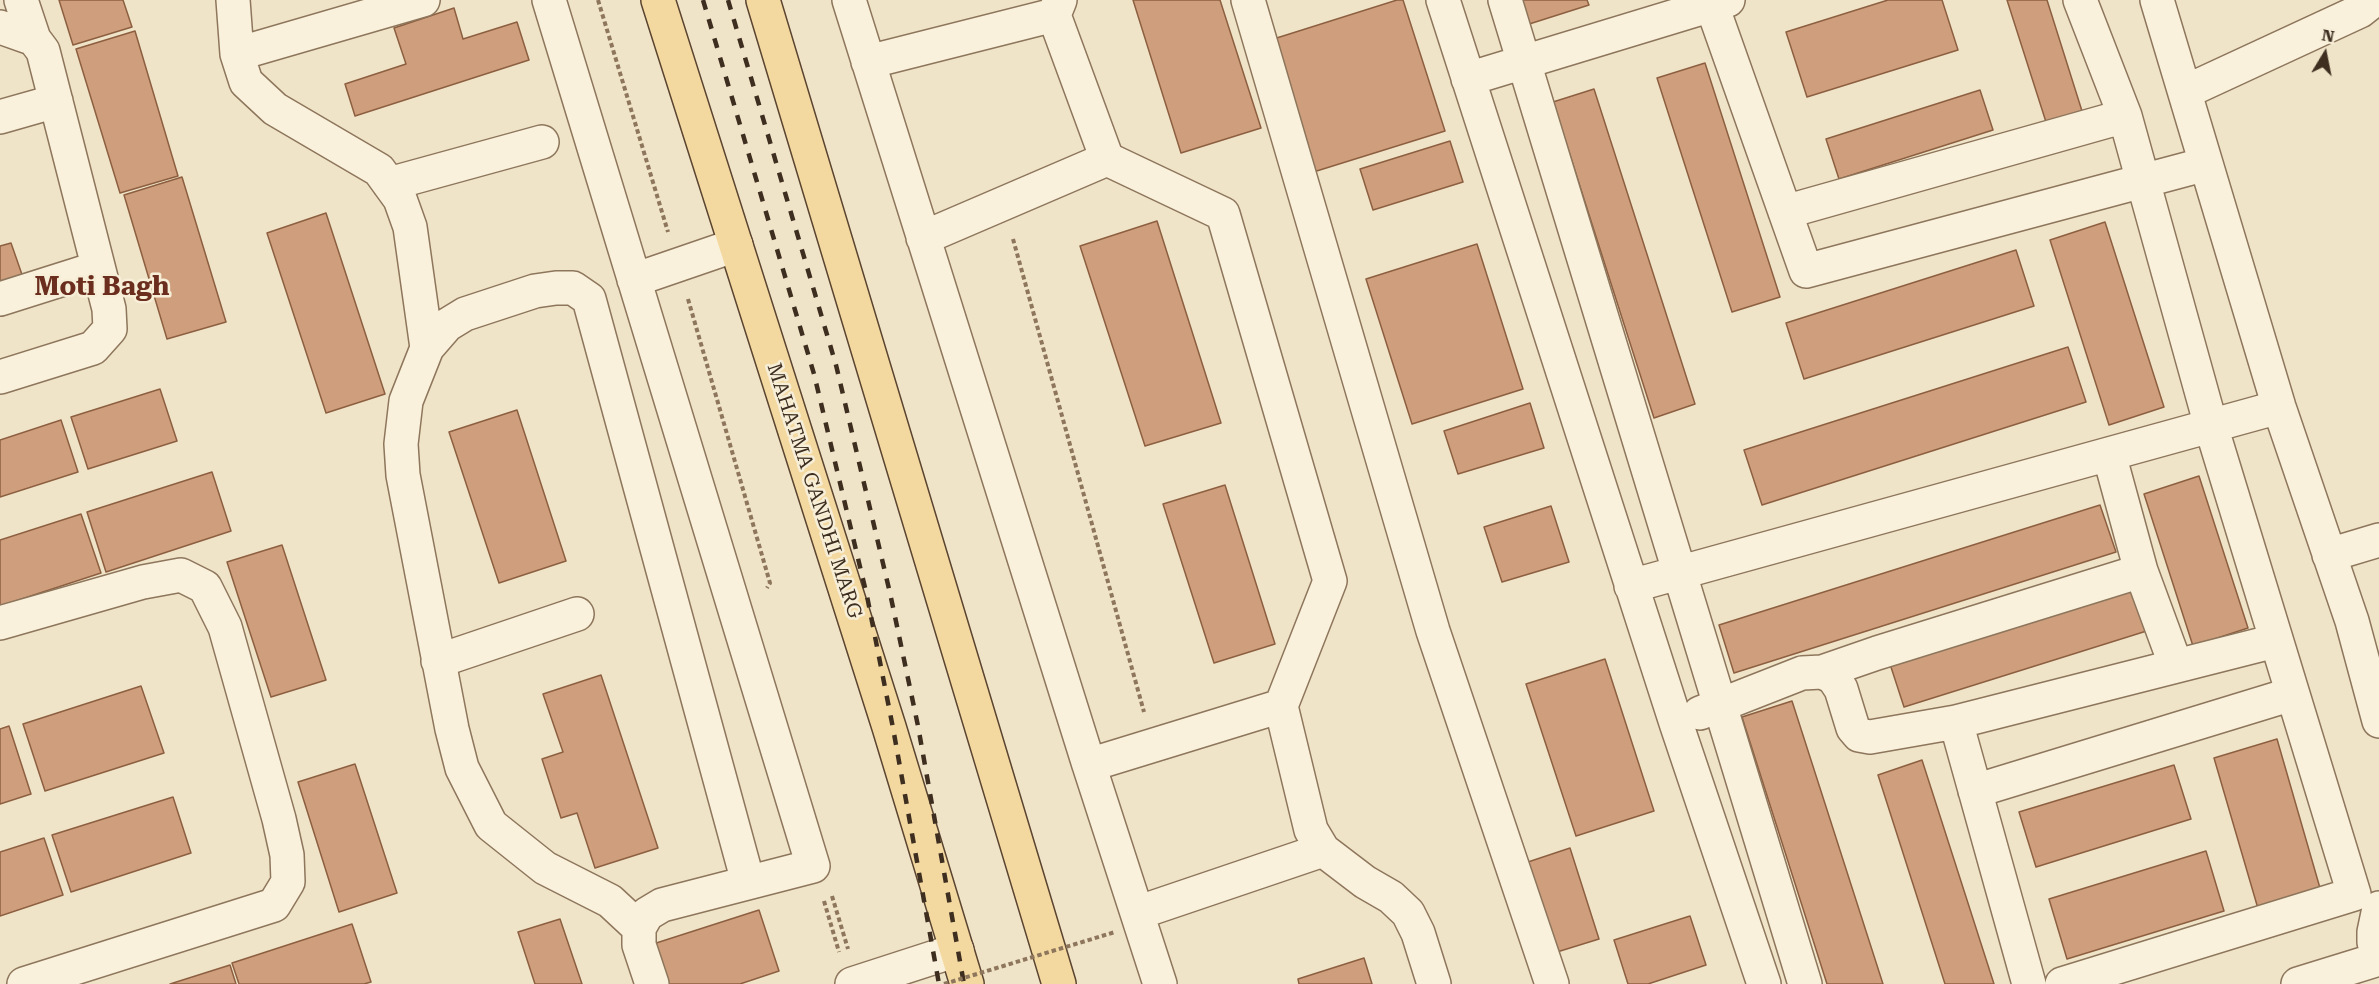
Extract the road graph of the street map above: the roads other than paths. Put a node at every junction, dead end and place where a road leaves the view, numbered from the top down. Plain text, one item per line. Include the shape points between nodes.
1 (21, 0) edge
2 (232, 0) edge
3 (423, 0) edge
4 (549, 0) edge
5 (658, 0) edge
6 (763, 0) edge
7 (849, 0) edge
8 (1248, 0) edge
9 (1443, 0) edge
10 (1505, 0) edge
11 (2080, 0) edge
12 (2157, 0) edge
13 (2374, 0) edge
14 (1717, 2) edge
15 (1057, 8) edge
16 (0, 27) edge
17 (34, 39) junction
18 (237, 54) junction
19 (868, 62) junction
20 (1526, 62) junction
21 (1468, 80) junction
22 (2185, 92) junction
23 (56, 101) junction
24 (2125, 116) junction
25 (0, 117) edge
26 (543, 142) dead end
27 (1107, 159) junction
28 (2206, 164) junction
29 (2142, 181) junction
30 (389, 184) junction
31 (1785, 212) junction
32 (923, 238) junction
33 (736, 245) junction
34 (98, 268) junction
35 (634, 280) junction
36 (0, 299) edge
37 (427, 348) junction
38 (0, 377) edge
39 (2279, 407) junction
40 (2211, 426) junction
41 (2109, 454) junction
42 (2379, 540) edge
43 (2329, 555) junction
44 (2141, 571) junction
45 (1678, 573) junction
46 (1631, 586) junction
47 (577, 614) dead end
48 (0, 623) edge
49 (2275, 641) junction
50 (438, 661) junction
51 (2176, 666) junction
52 (1822, 672) junction
53 (2292, 694) junction
54 (1281, 706) junction
55 (1719, 706) junction
56 (2379, 721) edge
57 (1956, 722) junction
58 (1676, 723) junction
59 (1089, 765) junction
60 (1975, 791) junction
61 (1323, 850) junction
62 (748, 882) junction
63 (2379, 908) edge
64 (1126, 923) junction
65 (639, 928) junction
66 (957, 950) junction
67 (2379, 959) edge
68 (847, 973) edge
69 (24, 984) edge
70 (652, 984) edge
71 (967, 984) edge
72 (1059, 984) edge
73 (1160, 984) edge
74 (1434, 984) edge
75 (1551, 984) edge
76 (1764, 984) edge
77 (1805, 984) edge
78 (2029, 984) edge
79 (2062, 984) edge
80 (2298, 984) edge

1 - 17 street
2 - 18 street
3 - 18 street
4 - 35 street
5 - 33 main road, MAHATMA GANDHI MARG
6 - 72 main road
7 - 19 street
8 - 75 street via 1433,631
9 - 21 street
10 - 20 street
11 - 24 street
12 - 22 street
13 - 22 street via 2360,11
14 - 20 street
14 - 31 street
15 - 19 street
15 - 27 street
16 - 17 street
17 - 23 street via 43,51
18 - 30 street via 246,82 275,109 379,170
19 - 32 street
20 - 21 street
20 - 45 street
21 - 46 street
22 - 28 street
23 - 25 street
23 - 34 street
24 - 29 street
24 - 31 street
26 - 30 street
27 - 32 street
27 - 54 street via 1223,214 1330,581
28 - 29 street
28 - 39 street
29 - 31 street via 1806,271
29 - 40 street
30 - 37 street via 400,199 410,227
32 - 59 street
33 - 35 street
33 - 66 main road, MAHATMA GANDHI MARG
34 - 36 street
34 - 38 street via 110,329 93,348
35 - 62 street via 813,866
37 - 50 street via 406,401 402,475
37 - 62 street via 447,325 465,314 535,291 573,288 589,299
39 - 40 street
39 - 43 street
40 - 41 street
40 - 49 street
41 - 44 street
41 - 45 street
42 - 43 street
43 - 56 street
44 - 51 street
44 - 52 street
45 - 46 street
45 - 55 street
46 - 58 street
47 - 50 street
48 - 69 street via 162,578 181,575 205,587 225,627 287,855 288,882 274,905
49 - 51 street
49 - 53 street
50 - 65 street via 462,768 491,825 545,868 610,901
51 - 57 street
52 - 55 street via 1802,673
52 - 57 street via 1833,677 1841,689 1852,728 1859,735 1870,737
53 - 60 street
53 - 79 street via 2355,894
54 - 59 street
54 - 61 street via 1311,831
55 - 58 street
55 - 77 street
57 - 60 street
58 - 76 street
59 - 64 street
60 - 78 street
61 - 64 street
61 - 74 street via 1408,913
62 - 65 street via 662,904 647,914
63 - 67 street via 2374,942
64 - 73 street
65 - 70 street via 639,945
66 - 68 street
66 - 71 main road, MAHATMA GANDHI MARG
67 - 80 street

